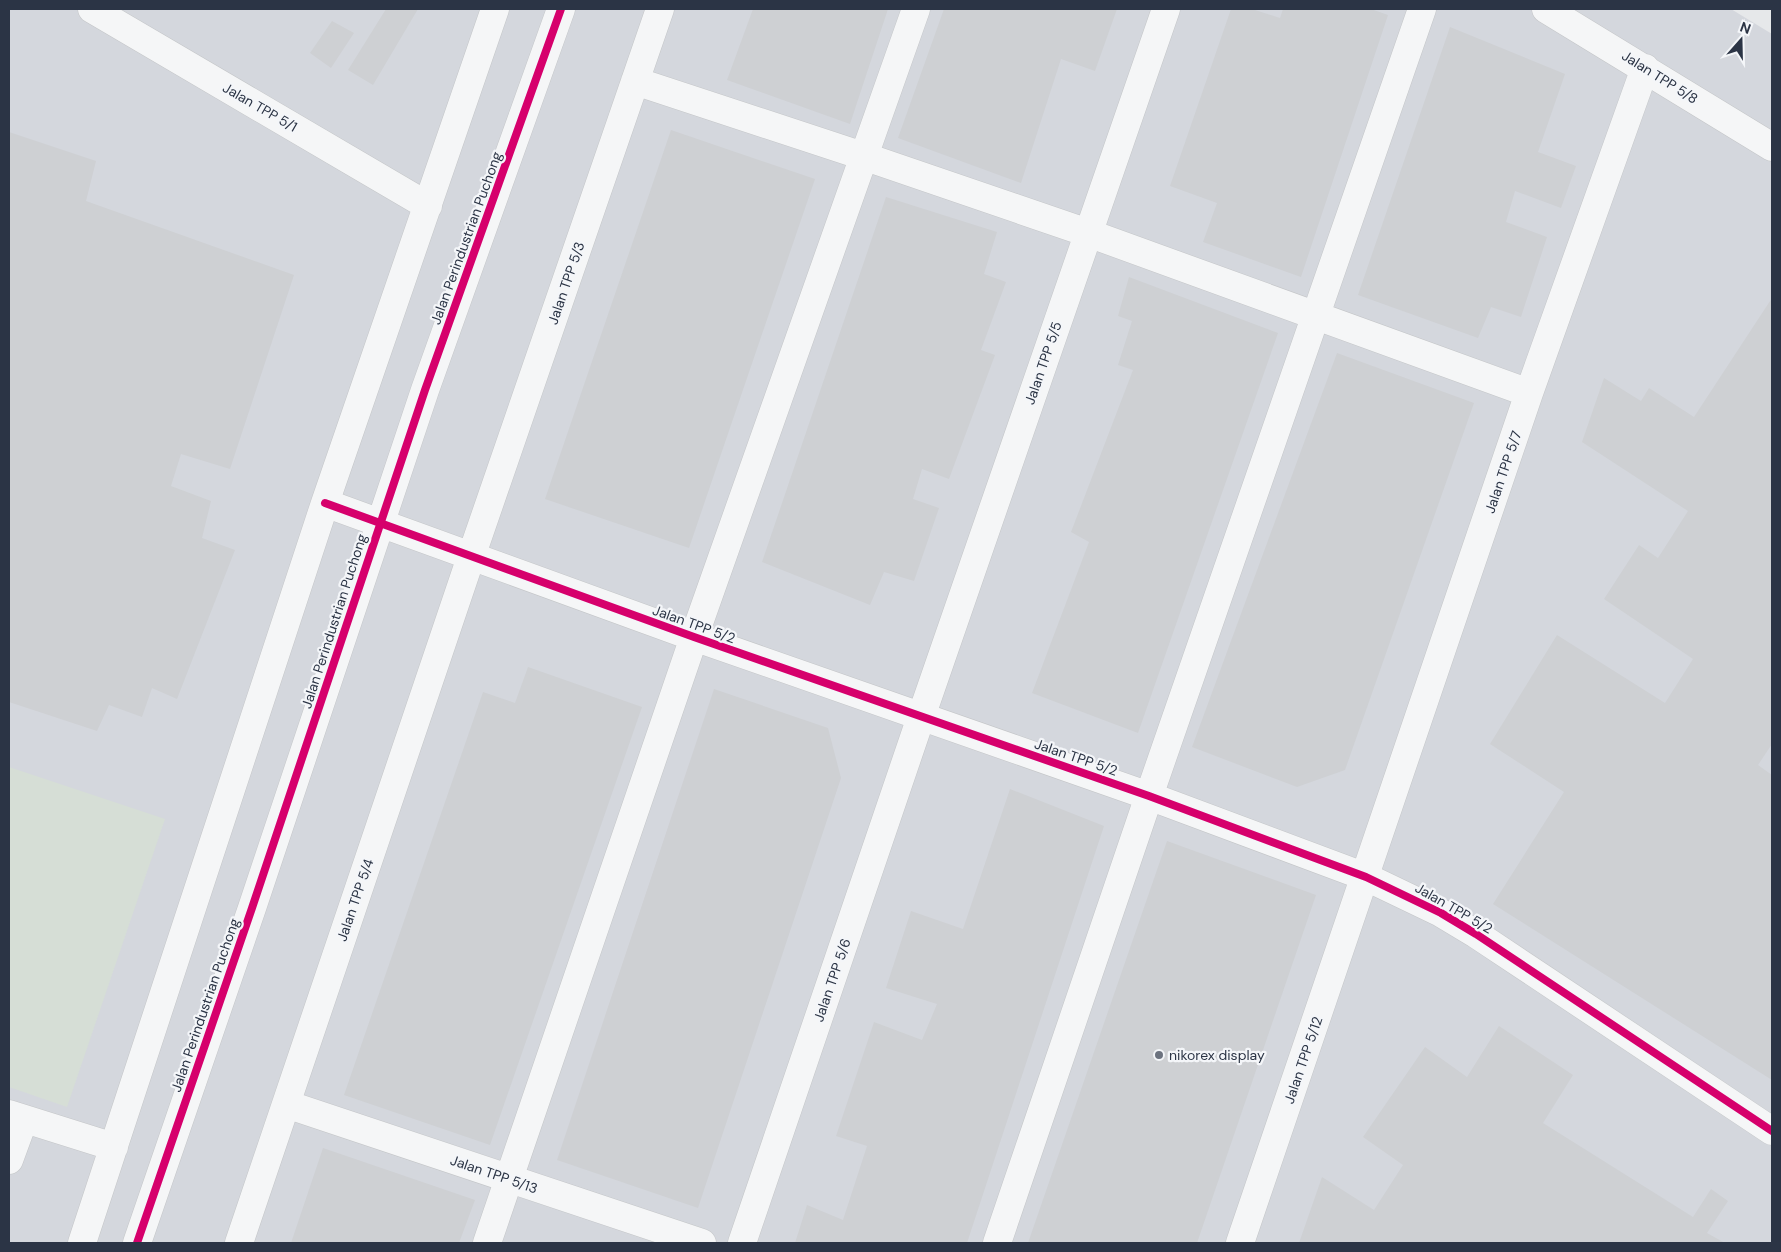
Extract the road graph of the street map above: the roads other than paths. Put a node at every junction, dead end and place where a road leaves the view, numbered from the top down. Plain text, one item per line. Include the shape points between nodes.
1 (92, 9) edge
2 (495, 9) edge
3 (561, 9) edge
4 (660, 9) edge
5 (916, 9) edge
6 (1166, 9) edge
7 (1422, 9) edge
8 (1546, 9) edge
9 (1645, 68) junction
10 (635, 81) junction
11 (1772, 147) edge
12 (863, 156) junction
13 (428, 206) junction
14 (1088, 233) junction
15 (1315, 316) junction
16 (1529, 393) junction
17 (325, 503) junction
18 (380, 522) junction
19 (471, 556) junction
20 (694, 637) junction
21 (921, 717) junction
22 (1149, 796) junction
23 (1366, 877) junction
24 (286, 1104) junction
25 (16, 1116) edge
26 (1772, 1131) edge
27 (114, 1147) junction
28 (9, 1160) edge
29 (510, 1179) junction
30 (82, 1243) edge
31 (137, 1243) edge
32 (239, 1243) edge
33 (487, 1243) edge
34 (702, 1243) edge
35 (742, 1243) edge
36 (997, 1243) edge
37 (1240, 1243) edge

1 - 13 street, Jalan TPP 5/1
2 - 13 street
3 - 18 street, Jalan Perindustrian Puchong
4 - 10 street, Jalan TPP 5/3
5 - 12 street
6 - 14 street, Jalan TPP 5/5
7 - 15 street
8 - 9 street, Jalan TPP 5/8
9 - 11 street, Jalan TPP 5/8
9 - 16 street, Jalan TPP 5/7
10 - 12 street
10 - 19 street, Jalan TPP 5/3
12 - 14 street
12 - 20 street
13 - 17 street
14 - 15 street
14 - 21 street, Jalan TPP 5/5
15 - 16 street
15 - 22 street
16 - 23 street, Jalan TPP 5/7
17 - 18 street, Jalan TPP 5/2
17 - 27 street
18 - 19 street, Jalan TPP 5/2
18 - 31 street, Jalan Perindustrian Puchong
19 - 20 street, Jalan TPP 5/2
19 - 24 street, Jalan TPP 5/4
20 - 21 street, Jalan TPP 5/2
20 - 29 street
21 - 22 street, Jalan TPP 5/2
21 - 35 street, Jalan TPP 5/6
22 - 23 street, Jalan TPP 5/2
22 - 36 street
23 - 26 street, Jalan TPP 5/2 via 1441,913 1476,934
23 - 37 street, Jalan TPP 5/12
24 - 29 street, Jalan TPP 5/13
24 - 32 street, Jalan TPP 5/4
25 - 27 street
25 - 28 street
27 - 30 street
29 - 33 street
29 - 34 street, Jalan TPP 5/13

